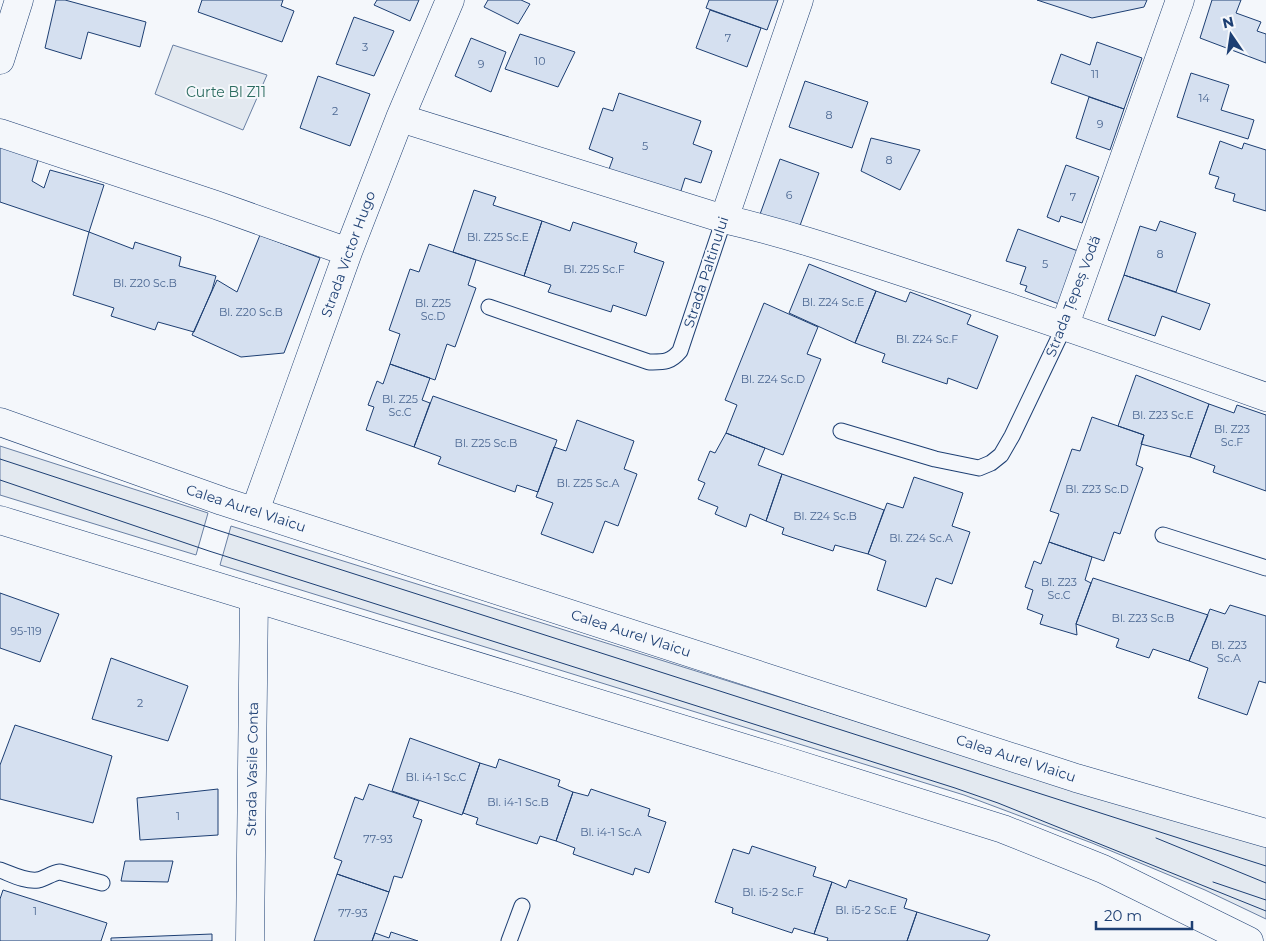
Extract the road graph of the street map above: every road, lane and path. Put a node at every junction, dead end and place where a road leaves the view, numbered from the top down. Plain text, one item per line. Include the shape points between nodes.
1 (19, 0) edge
2 (450, 0) edge
3 (799, 0) edge
4 (1180, 0) edge
5 (0, 60) edge
6 (400, 118) junction
7 (0, 133) edge
8 (724, 219) junction
9 (348, 252) junction
10 (490, 307) dead end
11 (1065, 325) junction
12 (1266, 397) edge
13 (0, 422) edge
14 (841, 431) dead end
15 (255, 511) junction
16 (0, 520) edge
17 (1163, 535) dead end
18 (1266, 568) edge
19 (254, 598) junction
20 (1266, 833) edge
21 (0, 870) edge
22 (102, 883) dead end
23 (522, 906) dead end
24 (250, 941) edge
25 (509, 941) edge
26 (1249, 941) edge

1 - 5 street
2 - 6 street, Strada Victor Hugo
3 - 8 street, Strada Paltinului
4 - 11 street, Strada Țepeș Vodă
6 - 8 street
6 - 9 street, Strada Victor Hugo
7 - 9 street
8 - 10 lane, Strada Paltinului via 680,351 673,359 649,362
8 - 11 street via 802,239
9 - 15 street, Strada Victor Hugo
11 - 12 street
11 - 14 lane, Strada Țepeș Vodă via 1012,436 992,463 979,468
13 - 15 street, Calea Aurel Vlaicu
15 - 20 street, Calea Aurel Vlaicu via 1076,778
16 - 19 street
17 - 18 lane
19 - 24 street, Strada Vasile Conta
19 - 26 street via 1003,829 1103,869
21 - 22 lane via 30,880 40,880 60,872
23 - 25 lane

